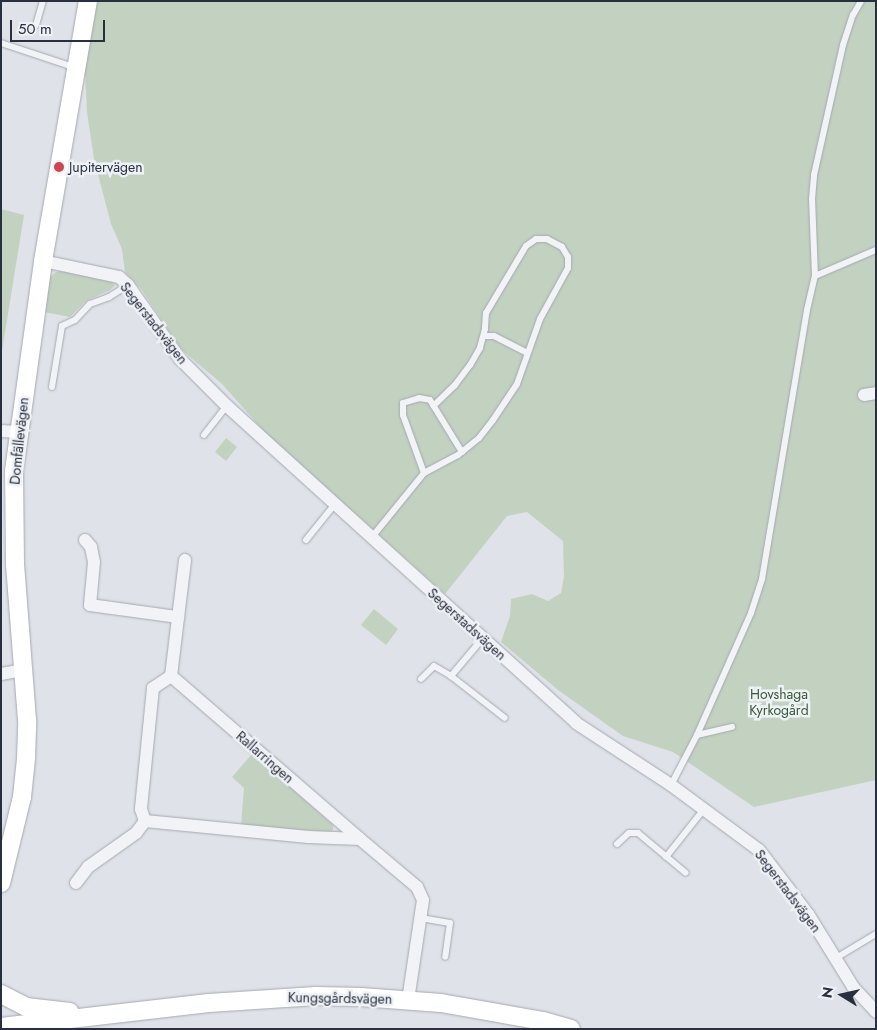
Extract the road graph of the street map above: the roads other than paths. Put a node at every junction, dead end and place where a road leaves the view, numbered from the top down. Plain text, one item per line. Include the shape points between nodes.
1 (43, 1) edge
2 (88, 1) edge
3 (861, 1) edge
4 (36, 25) dead end
5 (1, 43) edge
6 (77, 69) junction
7 (876, 250) edge
8 (43, 261) junction
9 (816, 276) junction
10 (128, 285) junction
11 (484, 336) junction
12 (527, 353) junction
13 (52, 387) dead end
14 (227, 406) junction
15 (433, 406) junction
16 (10, 431) edge
17 (204, 435) dead end
18 (462, 452) junction
19 (424, 473) junction
20 (335, 504) junction
21 (372, 537) junction
22 (85, 540) dead end
23 (306, 540) dead end
24 (185, 560) dead end
25 (178, 617) junction
26 (483, 638) junction
27 (23, 670) junction
28 (1, 674) edge
29 (170, 676) junction
30 (451, 676) junction
31 (421, 679) dead end
32 (505, 718) dead end
33 (732, 727) dead end
34 (697, 735) junction
35 (671, 785) junction
36 (704, 808) junction
37 (145, 821) junction
38 (360, 839) junction
39 (617, 844) dead end
40 (666, 856) junction
41 (686, 873) dead end
42 (1, 883) edge
43 (76, 884) dead end
44 (421, 918) junction
45 (876, 934) edge
46 (445, 957) dead end
47 (836, 958) junction
48 (1, 994) edge
49 (408, 1000) junction
50 (876, 1012) edge
51 (108, 1014) junction
52 (1, 1027) edge
53 (571, 1029) edge

1 - 4 lane
2 - 6 street, Domfällevägen
3 - 9 lane via 843,45 814,175
5 - 6 lane
6 - 8 street, Domfällevägen
7 - 9 lane
8 - 10 street, Segerstadsvägen via 105,272 119,277
8 - 16 street, Domfällevägen
9 - 34 lane via 807,310 762,579 751,613
10 - 13 lane via 110,297 90,304 75,320 62,326
10 - 14 street, Segerstadsvägen via 180,359
11 - 12 lane via 494,336
11 - 12 lane via 486,313 526,246 536,239 547,239 562,247 568,257 568,268 540,319
11 - 15 lane via 470,365
12 - 18 lane via 517,384 479,438
14 - 17 lane
14 - 20 street, Segerstadsvägen
15 - 18 lane
15 - 19 lane via 430,400 419,398 403,403
16 - 27 street, Domfällevägen
18 - 19 lane
19 - 21 lane
20 - 21 street, Segerstadsvägen
20 - 23 lane
21 - 26 street, Segerstadsvägen
22 - 25 street via 91,548 94,562 90,605
24 - 25 street
25 - 29 street
26 - 30 lane
26 - 35 street, Segerstadsvägen via 576,723
27 - 28 street
27 - 42 street, Domfällevägen via 26,720 22,797
29 - 37 street via 153,688 141,810
29 - 38 street, Rallarringen
30 - 31 lane via 434,666
30 - 32 lane
33 - 34 lane
34 - 35 lane
35 - 36 street, Segerstadsvägen
36 - 40 lane
36 - 47 street, Segerstadsvägen via 759,850 808,914
37 - 38 street
37 - 43 street via 136,833 88,867
38 - 44 street, Rallarringen via 417,886 423,900
39 - 40 lane via 629,834 638,833
40 - 41 lane
44 - 46 lane via 450,923
44 - 49 street, Rallarringen
45 - 47 lane
47 - 50 street, Segerstadsvägen via 853,987
48 - 51 street, Kungsgårdsvägen via 26,1007
49 - 51 street, Kungsgårdsvägen via 273,997
49 - 53 street, Kungsgårdsvägen via 476,1008
51 - 52 street, Kungsgårdsvägen

